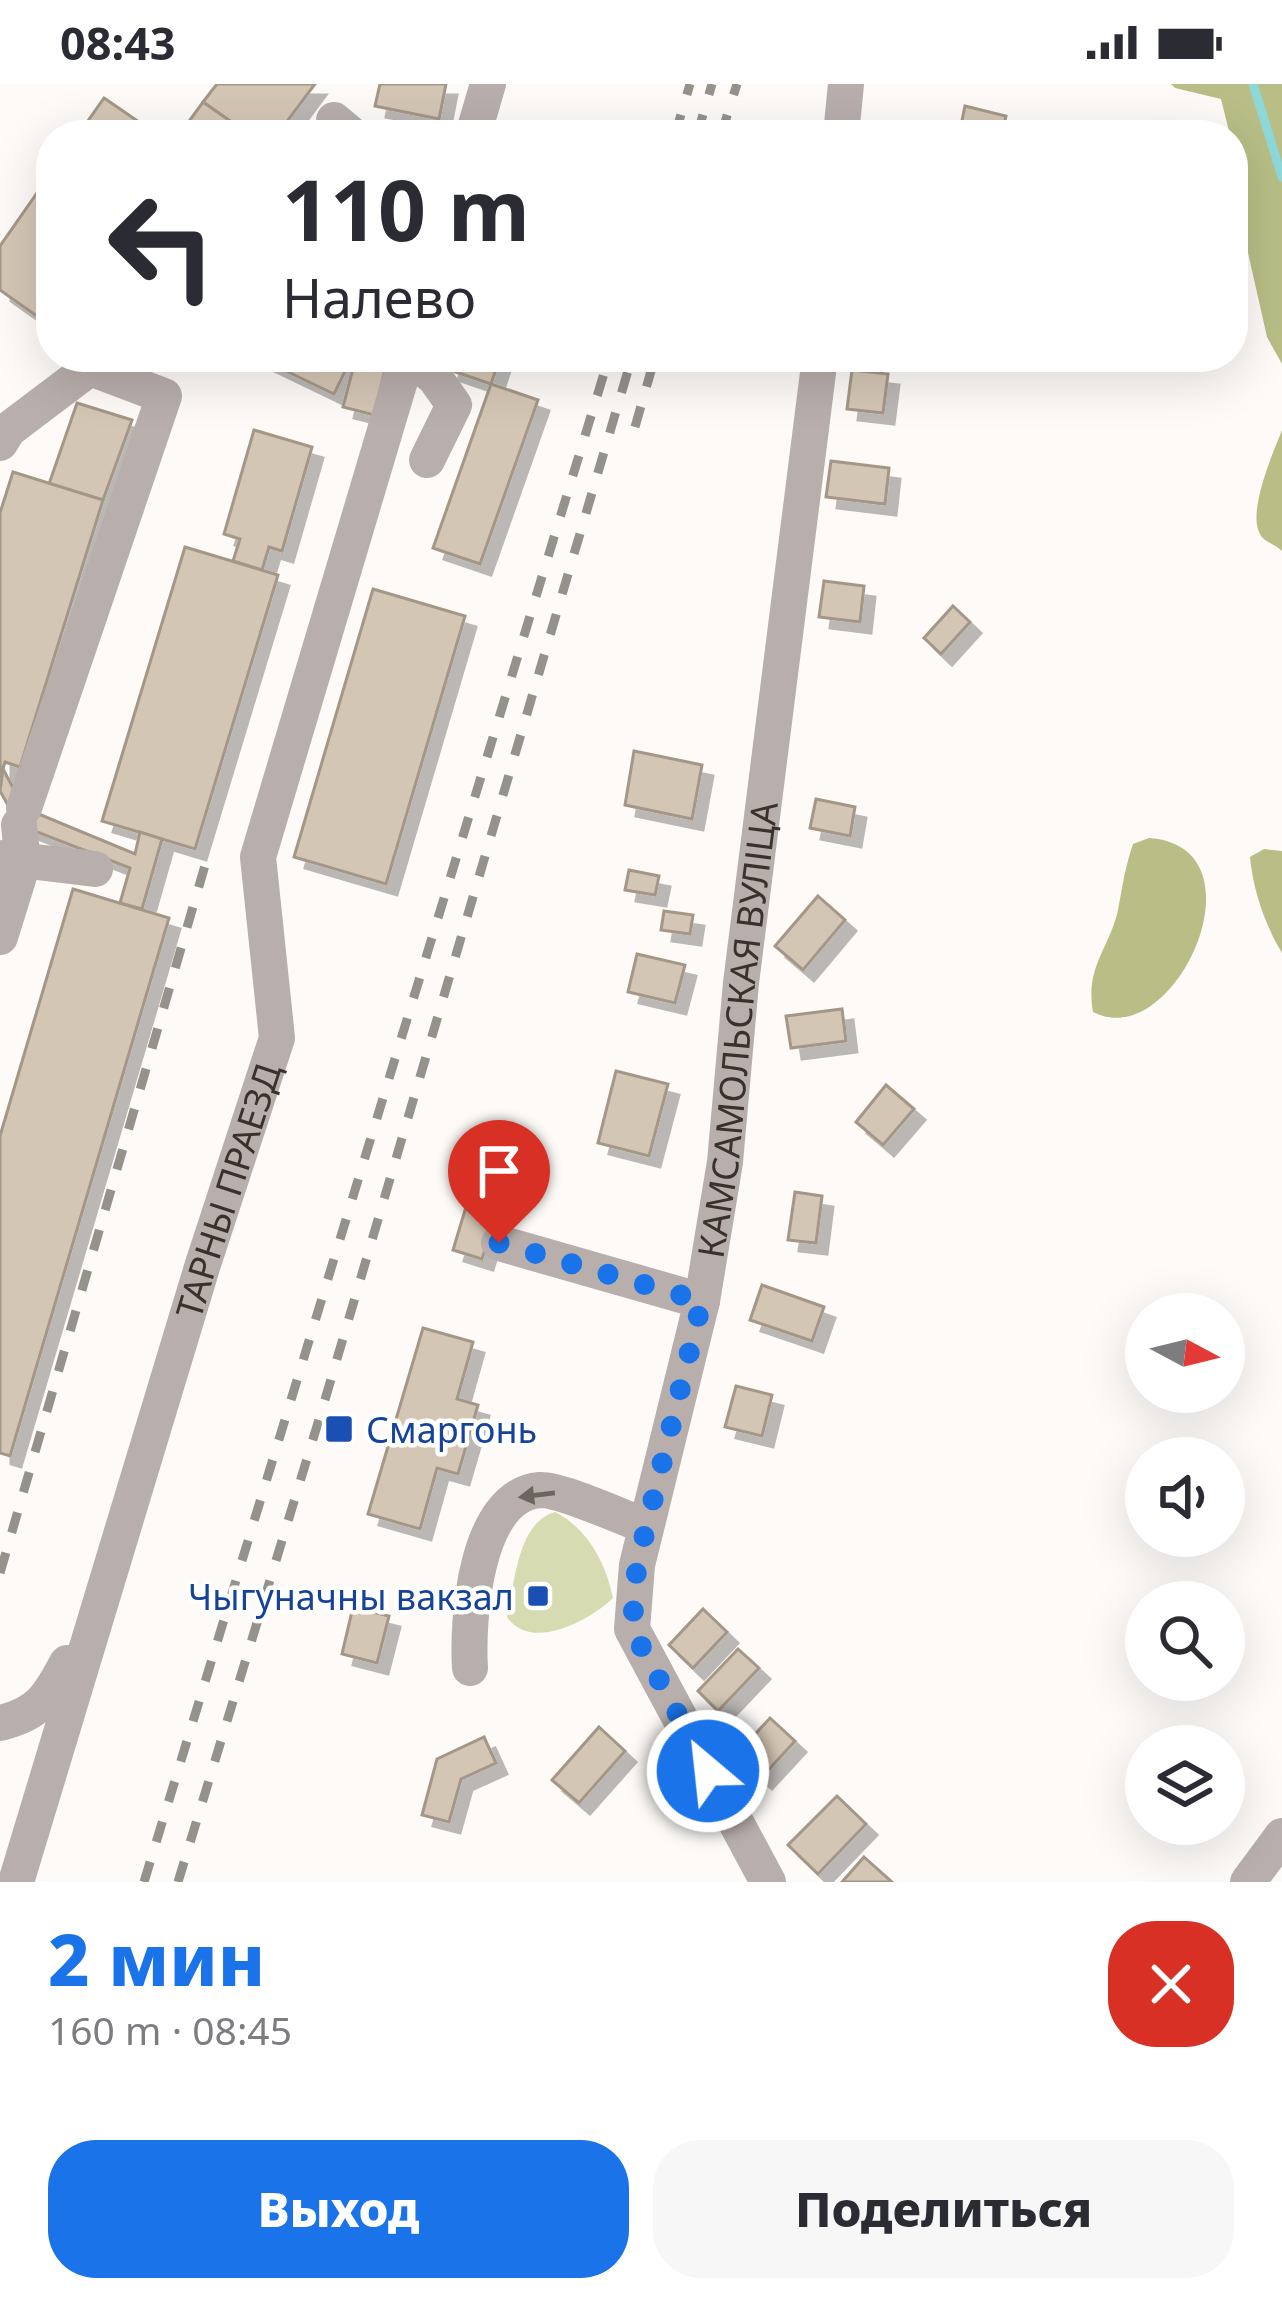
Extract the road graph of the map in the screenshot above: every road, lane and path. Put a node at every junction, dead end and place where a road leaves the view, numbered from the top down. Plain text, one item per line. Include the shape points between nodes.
1 (488, 84) edge
2 (846, 84) edge
3 (477, 120) edge
4 (842, 120) edge
5 (85, 372) edge
6 (101, 372) edge
7 (403, 372) edge
8 (427, 372) edge
9 (818, 372) edge
10 (0, 443) edge
11 (428, 460) dead end
12 (16, 838) edge
13 (95, 869) dead end
14 (0, 937) edge
15 (499, 1243) dead end
16 (702, 1301) junction
17 (646, 1526) junction
18 (102, 1596) junction
19 (470, 1667) dead end
20 (0, 1723) edge
21 (1282, 1836) edge
22 (16, 1882) edge
23 (768, 1882) edge
24 (1248, 1882) edge

1 - 3 street
2 - 4 street
5 - 10 street
6 - 12 street via 164,395
7 - 18 street, ТАРНЫ ПРАЕЗД via 258,856 277,1038
8 - 11 street via 454,405
9 - 16 street, КАМСАМОЛЬСКАЯ ВУЛІЦА
12 - 13 street
12 - 14 street
15 - 16 street
16 - 17 street, КАМСАМОЛЬСКАЯ ВУЛІЦА
17 -> 19 street via 564,1494 540,1490 517,1498 494,1521 484,1549 470,1610
17 - 23 street, КАМСАМОЛЬСКАЯ ВУЛІЦА via 632,1629
18 - 20 street via 50,1697
18 - 22 street, ТАРНЫ ПРАЕЗД
21 - 24 street

